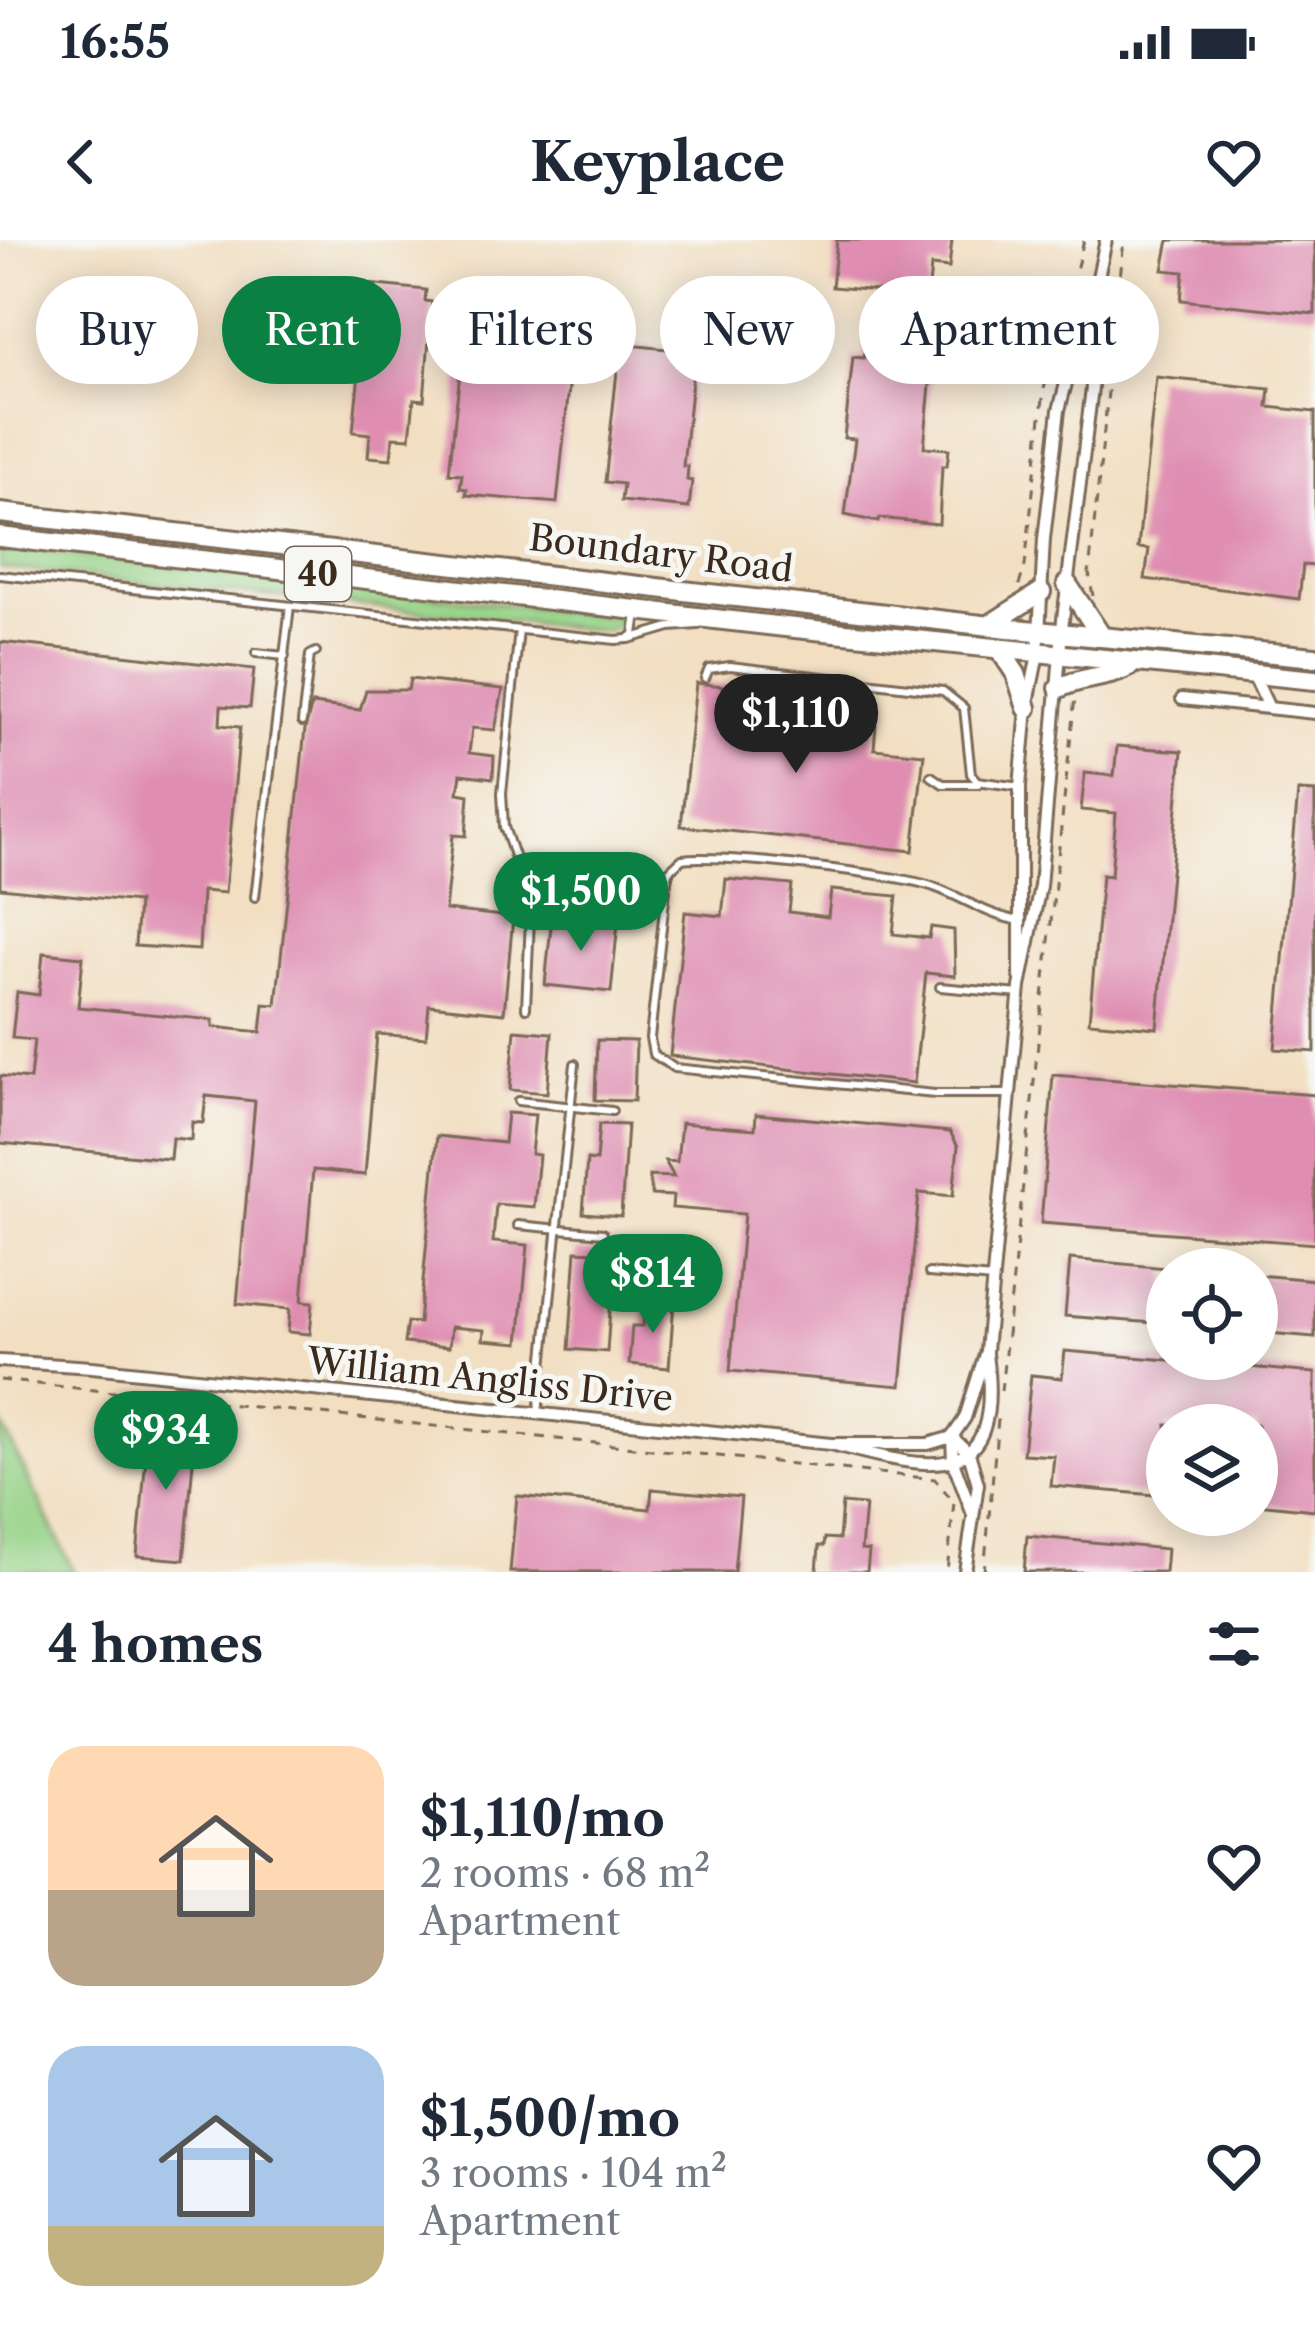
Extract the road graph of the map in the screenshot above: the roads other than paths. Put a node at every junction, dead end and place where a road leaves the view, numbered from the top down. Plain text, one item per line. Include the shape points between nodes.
1 (1106, 240) edge
2 (1098, 276) edge
3 (1066, 384) edge
4 (1092, 384) edge
5 (0, 513) edge
6 (0, 537) edge
7 (0, 575) edge
8 (635, 584) junction
9 (1066, 584) junction
10 (1040, 592) junction
11 (290, 606) junction
12 (637, 610) junction
13 (991, 625) junction
14 (785, 627) junction
15 (519, 630) junction
16 (1039, 631) junction
17 (1061, 633) junction
18 (1102, 637) junction
19 (628, 639) junction
20 (1000, 650) junction
21 (316, 652) dead end
22 (256, 653) dead end
23 (1037, 654) junction
24 (1059, 655) junction
25 (285, 656) junction
26 (1315, 657) edge
27 (1134, 664) junction
28 (1253, 674) junction
29 (704, 678) dead end
30 (1315, 680) edge
31 (1068, 689) junction
32 (1182, 699) dead end
33 (1027, 708) junction
34 (1269, 708) junction
35 (1315, 713) edge
36 (302, 722) dead end
37 (931, 776) dead end
38 (984, 784) junction
39 (1020, 787) junction
40 (1049, 789) junction
41 (256, 897) dead end
42 (1018, 920) junction
43 (1034, 922) junction
44 (940, 987) dead end
45 (1020, 990) junction
46 (526, 1008) dead end
47 (575, 1064) dead end
48 (1010, 1094) junction
49 (518, 1102) dead end
50 (570, 1107) junction
51 (612, 1111) dead end
52 (518, 1225) dead end
53 (557, 1229) junction
54 (604, 1233) dead end
55 (929, 1273) dead end
56 (992, 1279) junction
57 (986, 1351) junction
58 (0, 1361) edge
59 (538, 1414) junction
60 (952, 1438) junction
61 (831, 1444) junction
62 (969, 1453) junction
63 (953, 1461) junction
64 (972, 1512) junction
65 (965, 1572) edge

1 - 2 street
3 - 10 street
4 - 9 street
5 - 8 main road, Boundary Road / 40
6 - 12 main road, Boundary Road / 40
7 - 11 lane
8 - 12 main road
8 - 13 main road, Boundary Road / 40
9 - 17 street
9 - 18 main road
10 - 13 main road
10 - 16 street
11 - 15 lane
11 - 25 lane
12 - 14 main road, Boundary Road / 40
12 - 19 lane
13 - 16 main road, Boundary Road / 40
14 - 19 lane via 684,625
14 - 20 main road, Boundary Road / 40
15 - 19 lane
15 - 46 lane via 502,793 530,919
16 - 17 main road, Boundary Road / 40
16 - 23 street
17 - 18 main road, Boundary Road / 40
17 - 24 street
18 - 26 main road, Boundary Road / 40
20 - 23 main road, Boundary Road / 40
20 - 33 main road
21 - 36 lane
22 - 25 lane
23 - 24 main road, Boundary Road / 40
23 - 33 street
24 - 27 main road, Boundary Road / 40
24 - 31 street
25 - 41 lane
27 - 28 main road, Boundary Road / 40
27 - 31 main road via 1082,677
28 - 30 main road, Boundary Road / 40
28 - 34 street
29 - 38 lane via 709,669 730,666 943,691 964,708 971,773
31 - 40 street
32 - 34 street
33 - 39 street
34 - 35 street
37 - 38 lane via 943,784
38 - 39 lane
39 - 40 street
39 - 42 street
40 - 43 street
42 - 43 lane
42 - 45 street
42 - 48 lane via 933,886 682,859 667,880 650,1038 653,1054 674,1068
43 - 45 street
44 - 45 lane
45 - 48 street
47 - 50 lane
48 - 56 street
49 - 50 lane
50 - 51 lane
50 - 53 lane
52 - 53 lane
53 - 54 lane
53 - 59 lane
55 - 56 lane
56 - 57 street
57 - 60 street
57 - 62 street via 986,1424
58 - 59 street, William Angliss Drive
59 - 61 street, William Angliss Drive
60 - 61 street, William Angliss Drive
60 - 62 street
60 - 63 street
61 - 63 street, William Angliss Drive via 896,1461
62 - 63 street, William Angliss Drive
62 - 64 street via 978,1484
63 - 64 street
64 - 65 street

